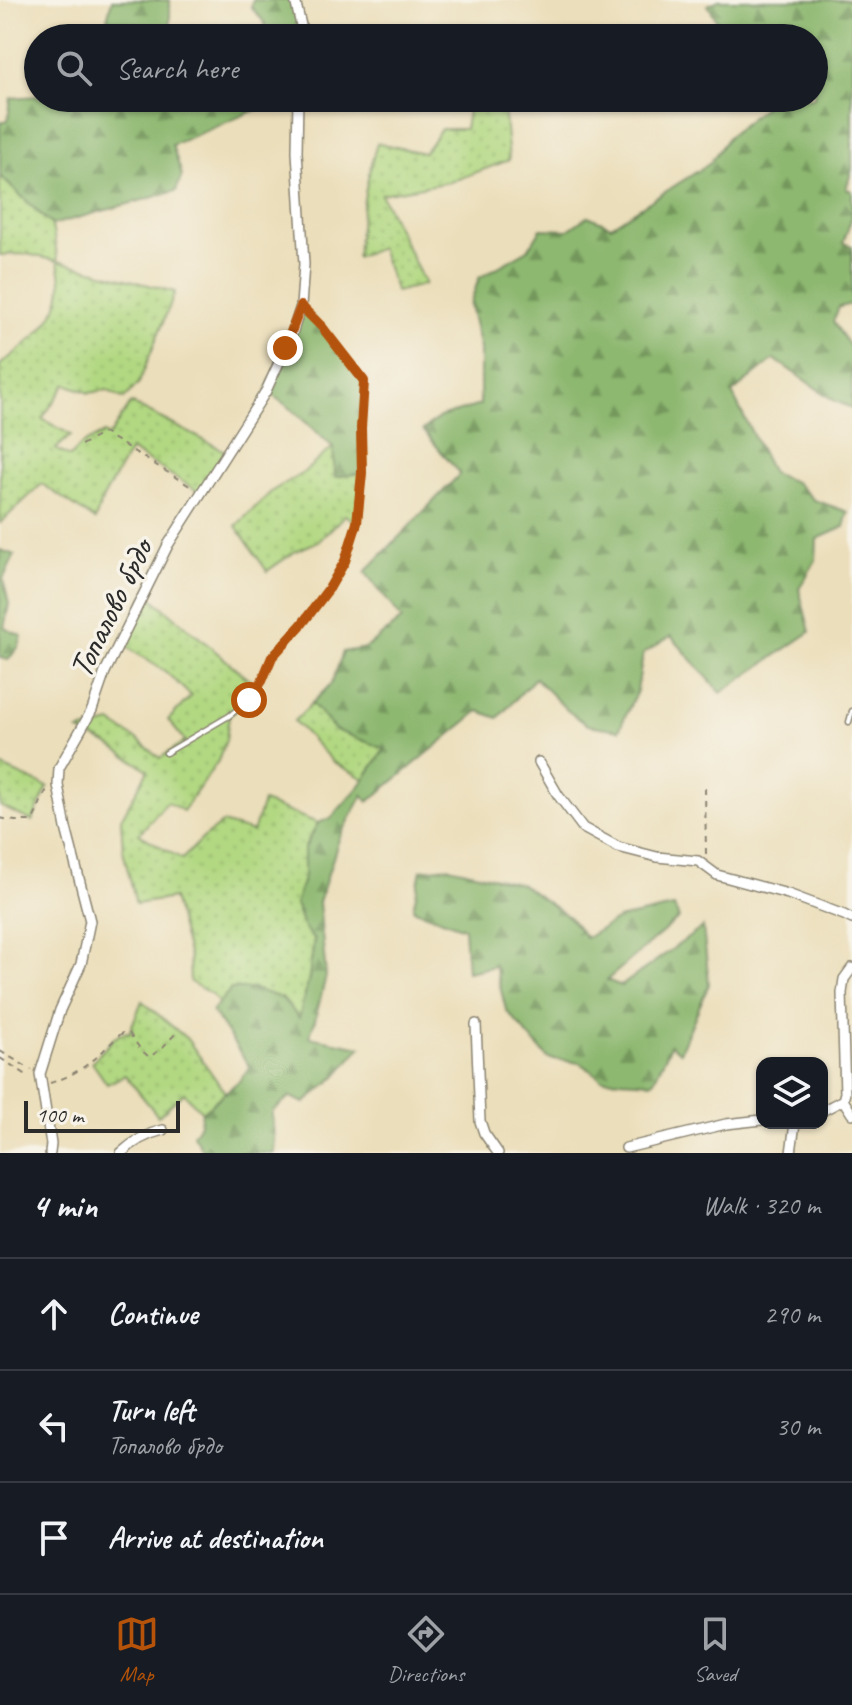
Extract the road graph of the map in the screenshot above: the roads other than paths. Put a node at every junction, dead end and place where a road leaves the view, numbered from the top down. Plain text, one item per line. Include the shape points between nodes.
1 (295, 0) edge
2 (301, 24) edge
3 (298, 112) edge
4 (301, 306) junction
5 (852, 711) edge
6 (849, 722) dead end
7 (166, 753) dead end
8 (539, 762) dead end
9 (852, 919) edge
10 (852, 968) edge
11 (476, 1024) dead end
12 (843, 1100) junction
13 (828, 1108) edge
14 (852, 1114) edge
15 (756, 1121) edge
16 (794, 1129) edge
17 (163, 1130) dead end
18 (626, 1148) dead end
19 (50, 1153) edge
20 (121, 1153) edge
21 (498, 1153) edge
22 (791, 1153) edge

1 - 2 street
3 - 4 street, Топалово брдо
4 - 7 lane via 364,381 357,523 330,587 272,657 249,700
4 - 19 street, Топалово брдо via 266,391 168,545 105,672 92,710 59,768 72,855 90,921 42,1080
5 - 6 lane
8 - 9 street via 583,828 618,847 698,861 717,875
10 - 12 street via 842,993
11 - 21 street via 480,1121
12 - 13 street
12 - 14 street
15 - 18 street
16 - 22 street
17 - 20 street via 138,1139

